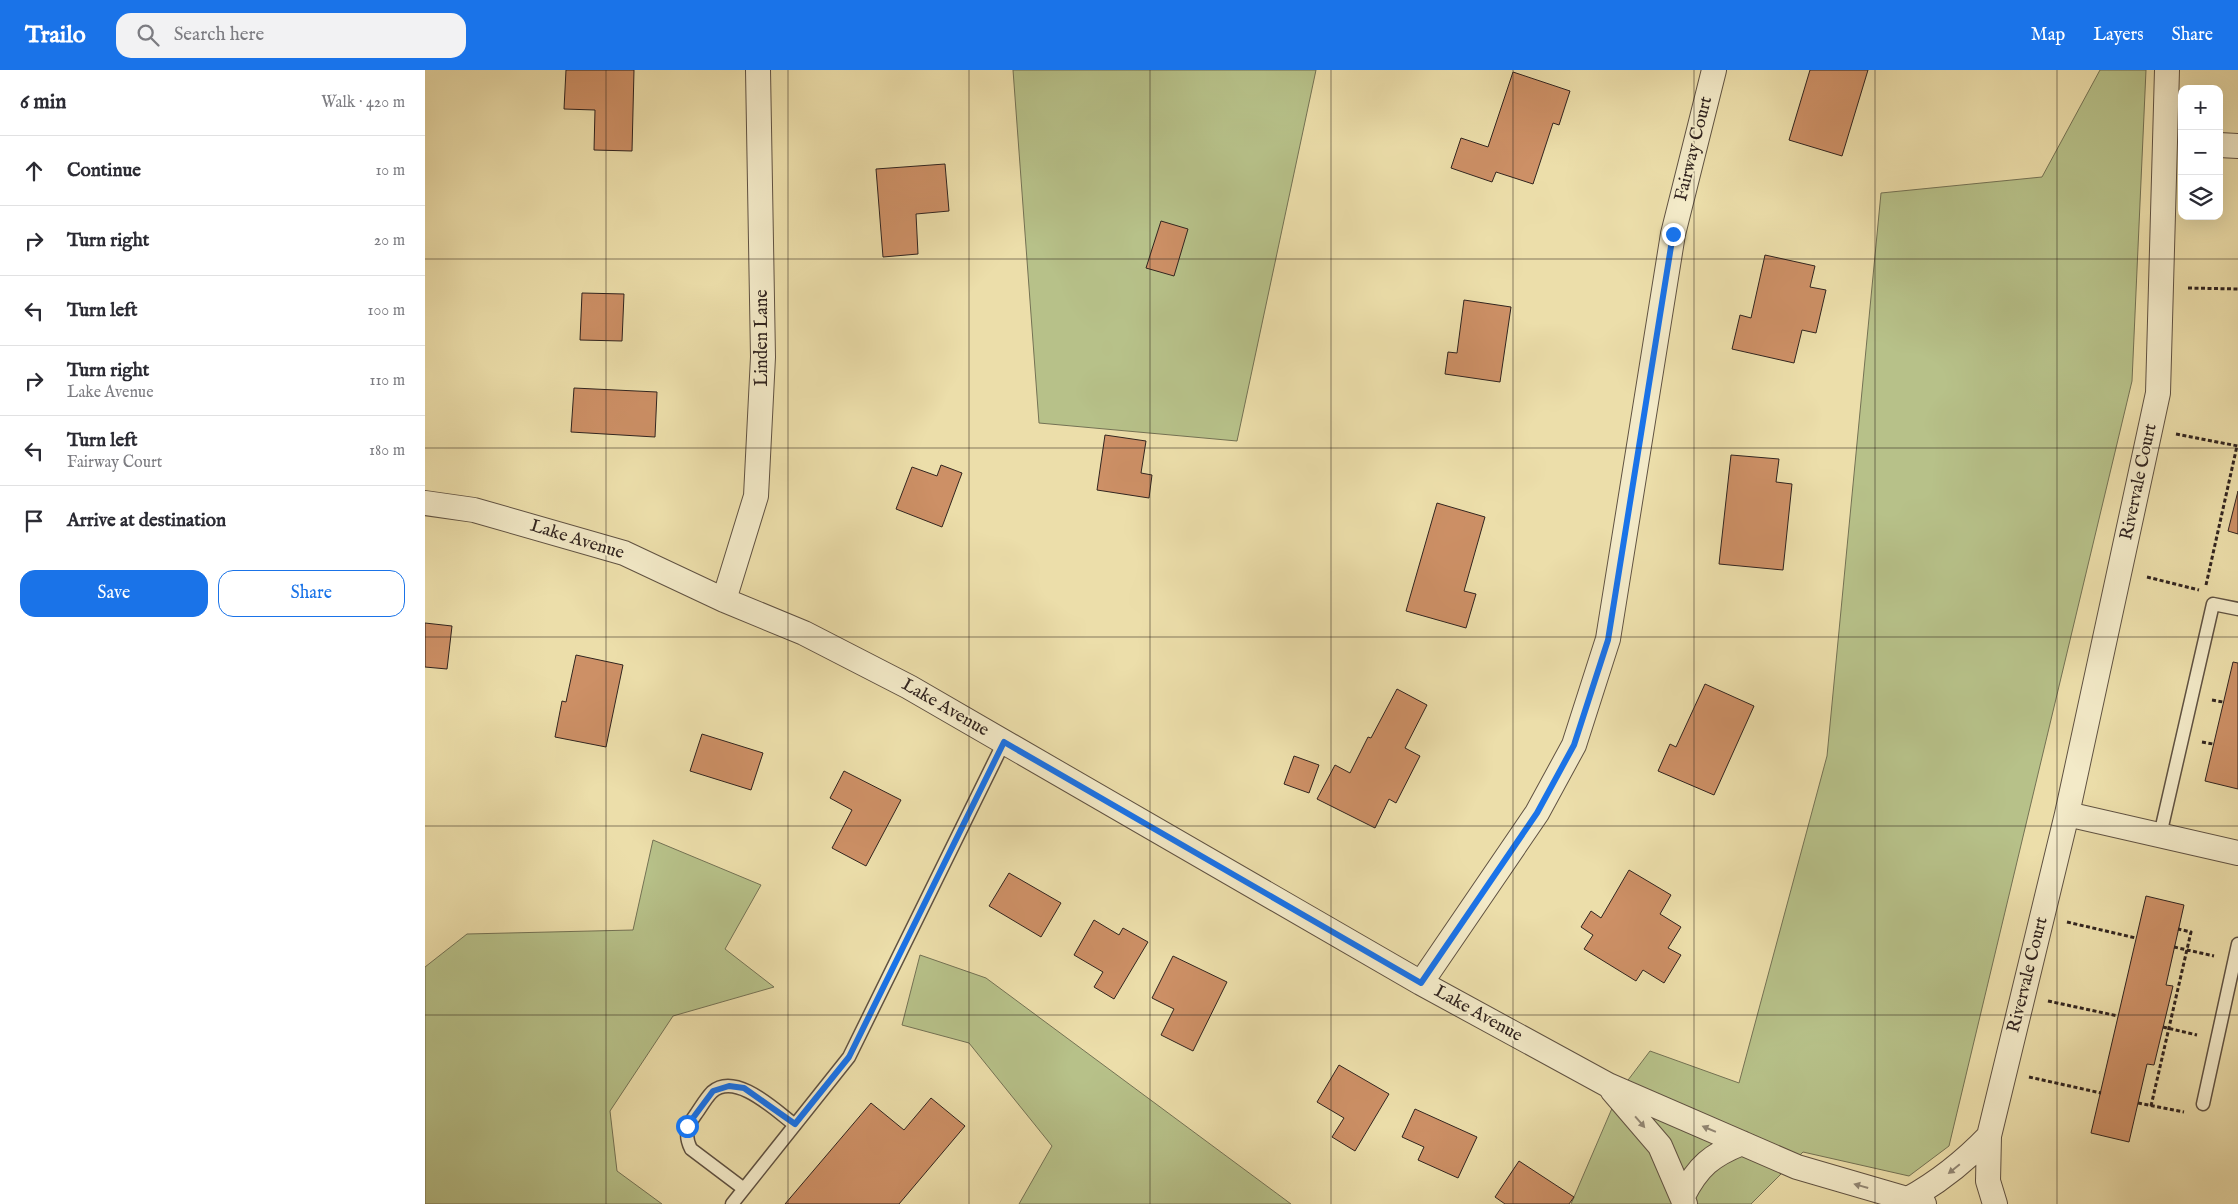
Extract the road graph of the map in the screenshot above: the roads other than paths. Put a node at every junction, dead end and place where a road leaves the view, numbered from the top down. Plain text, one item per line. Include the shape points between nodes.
1 (758, 70) edge
2 (1714, 70) edge
3 (2167, 70) edge
4 (2174, 145) edge
5 (2223, 146) edge
6 (2238, 146) edge
7 (425, 503) edge
8 (724, 600) junction
9 (2238, 610) edge
10 (1004, 742) junction
11 (2067, 814) junction
12 (2160, 835) junction
13 (2238, 853) edge
14 (2238, 944) edge
15 (1421, 983) junction
16 (1608, 1085) junction
17 (2203, 1104) road end
18 (795, 1124) junction
19 (1989, 1136) junction
20 (1742, 1143) junction
21 (744, 1189) junction
22 (1684, 1200) edge
23 (1916, 1202) edge
24 (732, 1204) edge
25 (1995, 1204) edge

1 - 8 street, Linden Lane via 763,357 756,496
2 - 15 street, Fairway Court via 1673,234 1608,640 1574,745 1537,813
3 - 4 street, Rivervale Court
4 - 11 street, Rivervale Court via 2162,287 2158,393
5 - 6 street
7 - 8 street, Lake Avenue via 475,510 624,553
8 - 10 street, Lake Avenue via 822,642
9 - 12 lane via 2213,604
10 - 15 street, Lake Avenue
10 - 18 lane via 849,1057
11 - 12 street
11 - 19 street, Rivervale Court
12 - 13 street
14 - 17 lane
15 - 16 street, Lake Avenue
20 -> 16 street, Lake Avenue
16 -> 22 street via 1660,1146
18 - 21 lane
18 - 21 lane via 744,1088 729,1086 713,1091 687,1126 687,1140 691,1148
19 -> 23 street
19 - 25 street, Rivervale Court via 1988,1181
20 - 22 street via 1720,1152 1702,1166 1691,1179
23 -> 20 street, Lake Avenue via 1797,1167
21 - 24 lane

